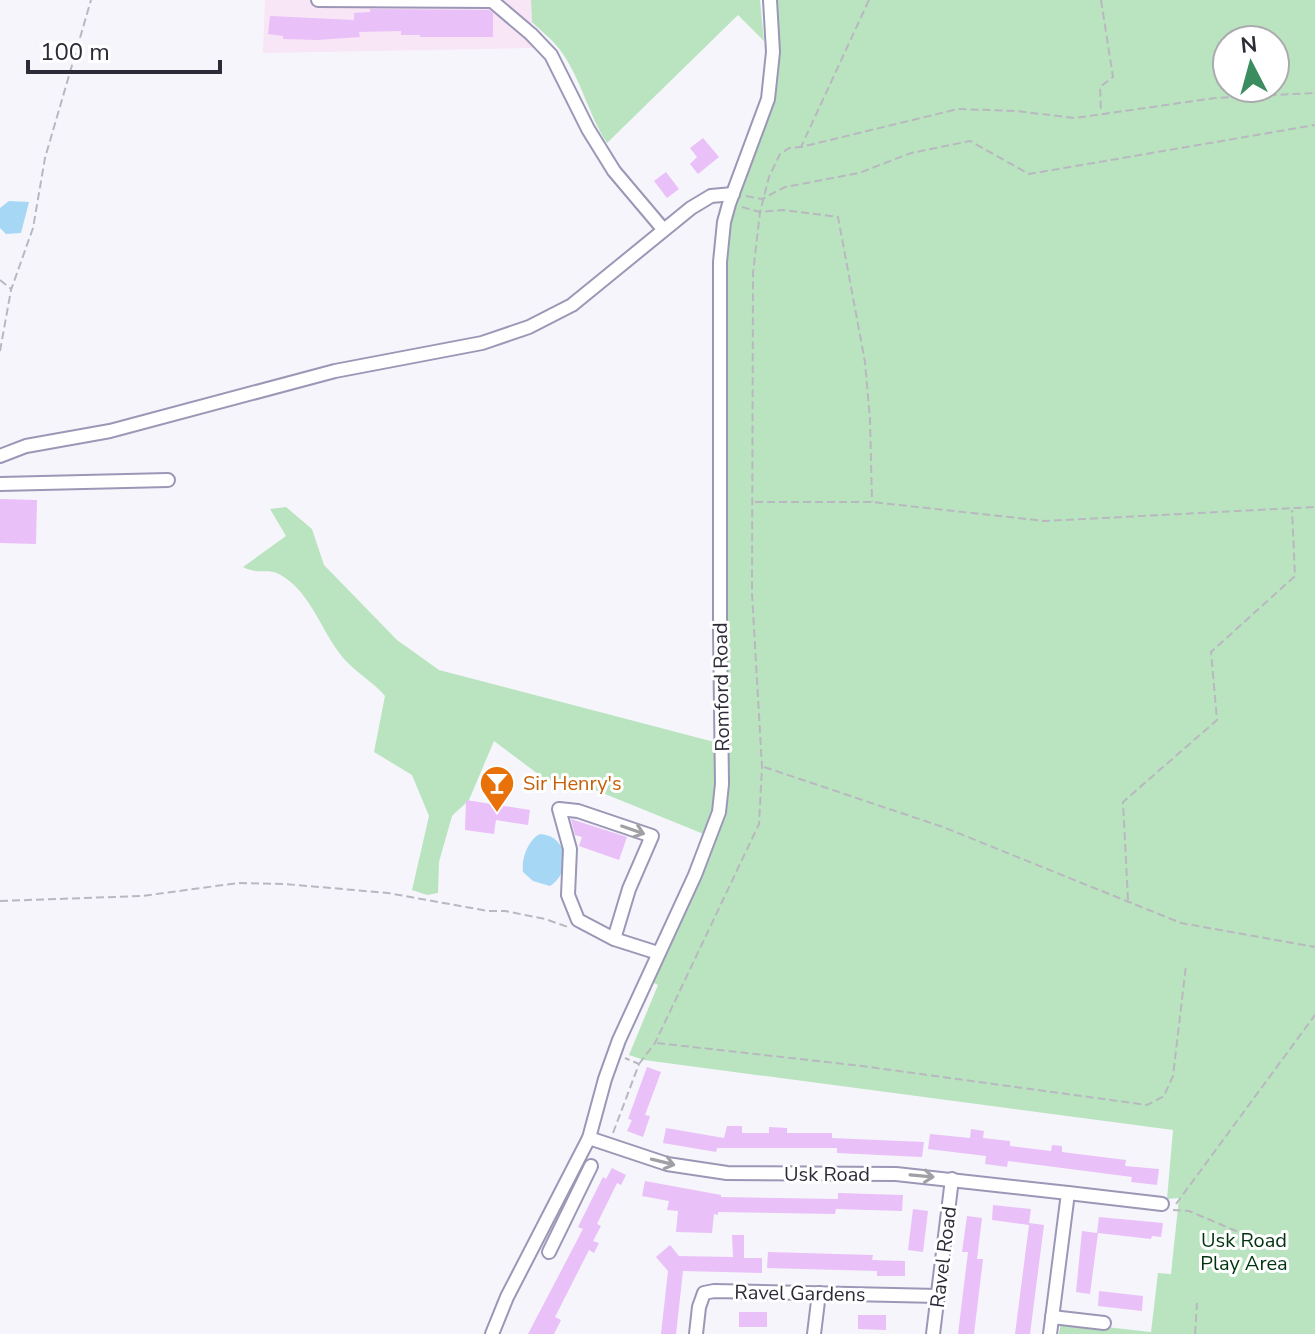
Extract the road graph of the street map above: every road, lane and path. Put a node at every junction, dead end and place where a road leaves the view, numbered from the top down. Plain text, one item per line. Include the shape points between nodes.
1 (91, 0) edge
2 (318, 0) edge
3 (492, 0) edge
4 (770, 0) edge
5 (869, 0) edge
6 (1101, 0) edge
7 (1315, 93) edge
8 (1101, 114) junction
9 (1315, 125) edge
10 (801, 147) junction
11 (731, 199) junction
12 (762, 199) junction
13 (760, 212) junction
14 (663, 229) junction
15 (0, 280) edge
16 (11, 290) junction
17 (0, 351) edge
18 (0, 456) edge
19 (168, 480) dead end
20 (0, 484) edge
21 (754, 502) junction
22 (872, 502) junction
23 (1315, 507) edge
24 (1292, 509) junction
25 (762, 767) junction
26 (0, 901) edge
27 (1128, 901) junction
28 (589, 927) junction
29 (614, 939) junction
30 (1315, 947) edge
31 (658, 953) junction
32 (1186, 965) dead end
33 (1315, 1015) edge
34 (655, 1043) junction
35 (623, 1058) dead end
36 (639, 1064) junction
37 (589, 1138) junction
38 (609, 1146) junction
39 (591, 1166) dead end
40 (952, 1179) junction
41 (567, 1184) junction
42 (580, 1190) junction
43 (1068, 1193) junction
44 (1162, 1204) dead end
45 (549, 1219) junction
46 (562, 1226) junction
47 (1248, 1236) dead end
48 (549, 1252) dead end
49 (819, 1293) junction
50 (938, 1296) junction
51 (1197, 1303) dead end
52 (1052, 1317) junction
53 (1104, 1323) dead end
54 (492, 1334) edge
55 (696, 1334) edge
56 (814, 1334) edge
57 (933, 1334) edge
58 (1050, 1334) edge
59 (1195, 1334) edge

1 - 16 path via 45,158 33,228
2 - 3 street
3 - 14 street via 551,55 614,171
4 - 11 street, Romford Road via 773,52 768,99
5 - 10 path
6 - 8 path via 1113,77 1100,87
7 - 8 path via 1215,98
8 - 10 path via 1075,118 958,109
9 - 12 path via 1029,174 970,141 911,153 859,173 785,187
10 - 12 path via 780,154
11 - 12 path
11 - 13 path
11 - 14 street via 711,196
11 - 31 street, Romford Road via 720,262 722,784 712,837
12 - 13 path
13 - 21 path via 751,326
13 - 22 path via 838,217 865,362
14 - 18 street via 572,305 529,327 482,343 335,371
15 - 16 path
16 - 17 path
19 - 20 street
21 - 22 path
21 - 25 path via 752,593
22 - 24 path via 1045,521
23 - 24 path
24 - 27 path via 1295,576 1211,652 1217,720 1123,802
25 - 27 path via 943,827
25 - 34 path via 759,824
26 - 28 path via 285,884 388,893 505,911 575,929
27 - 30 path via 1181,923
28 - 29 street
28 -> 29 street via 578,920 568,895 570,849 559,809 652,836
29 - 31 street
31 - 37 street, Romford Road via 619,1040
32 - 34 path via 1173,1076 1164,1096 1147,1105
33 - 47 path via 1172,1210 1189,1211
34 - 36 path
35 - 36 path
36 - 38 path
37 - 38 street, Usk Road
37 - 41 street, Romford Road
38 -> 40 street, Usk Road via 667,1164 727,1173
39 - 42 street
40 - 43 street, Usk Road
40 - 50 street, Ravel Road
41 - 42 street
41 - 45 street, Romford Road
42 - 46 street
43 - 44 street, Usk Road
43 - 52 street
45 - 46 street
45 - 54 street, Romford Road
46 - 48 street
49 - 50 street, Ravel Gardens
49 - 55 street, Ravel Gardens via 704,1293
49 - 56 street
50 - 57 street, Ravel Road
51 - 59 path
52 - 53 street
52 - 58 street

